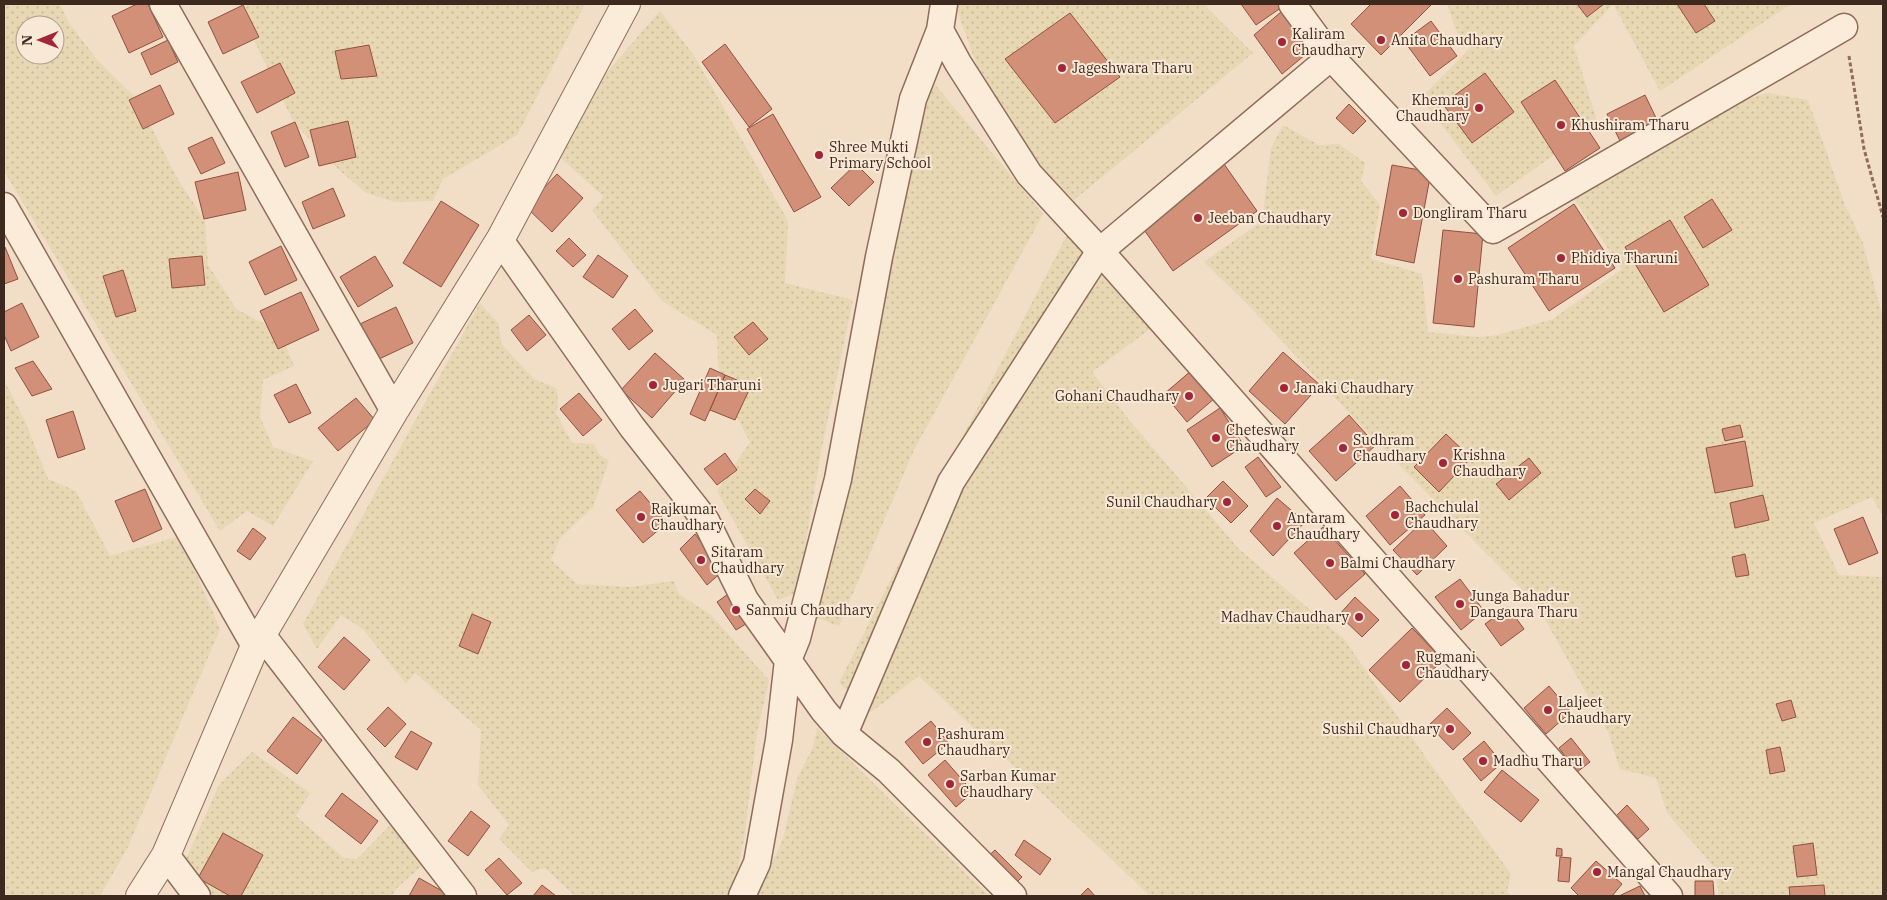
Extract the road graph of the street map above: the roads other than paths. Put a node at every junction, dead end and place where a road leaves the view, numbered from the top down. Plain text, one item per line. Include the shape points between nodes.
1 (163, 4) edge
2 (626, 4) edge
3 (944, 4) edge
4 (1292, 4) edge
5 (1844, 27) road end
6 (940, 30) junction
7 (1331, 57) junction
8 (4, 206) edge
9 (500, 240) junction
10 (1100, 251) junction
11 (394, 411) junction
12 (258, 641) junction
13 (788, 660) junction
14 (844, 734) junction
15 (166, 855) junction
16 (140, 896) edge
17 (198, 896) edge
18 (463, 896) edge
19 (742, 896) edge
20 (1013, 896) edge
21 (1669, 896) edge

1 - 11 street
2 - 9 street
3 - 6 street
4 - 7 street
5 - 7 street via 1492,230
6 - 10 street via 1029,174
6 - 13 street via 913,99 879,257 838,479 797,638
7 - 10 street
8 - 12 street
9 - 11 street
9 - 13 street via 632,427 706,521 746,600
10 - 14 street via 951,482
10 - 21 street
11 - 12 street
12 - 15 street
12 - 18 street
13 - 14 street
13 - 19 street via 779,740 758,864
14 - 20 street via 889,771
15 - 16 street
15 - 17 street

